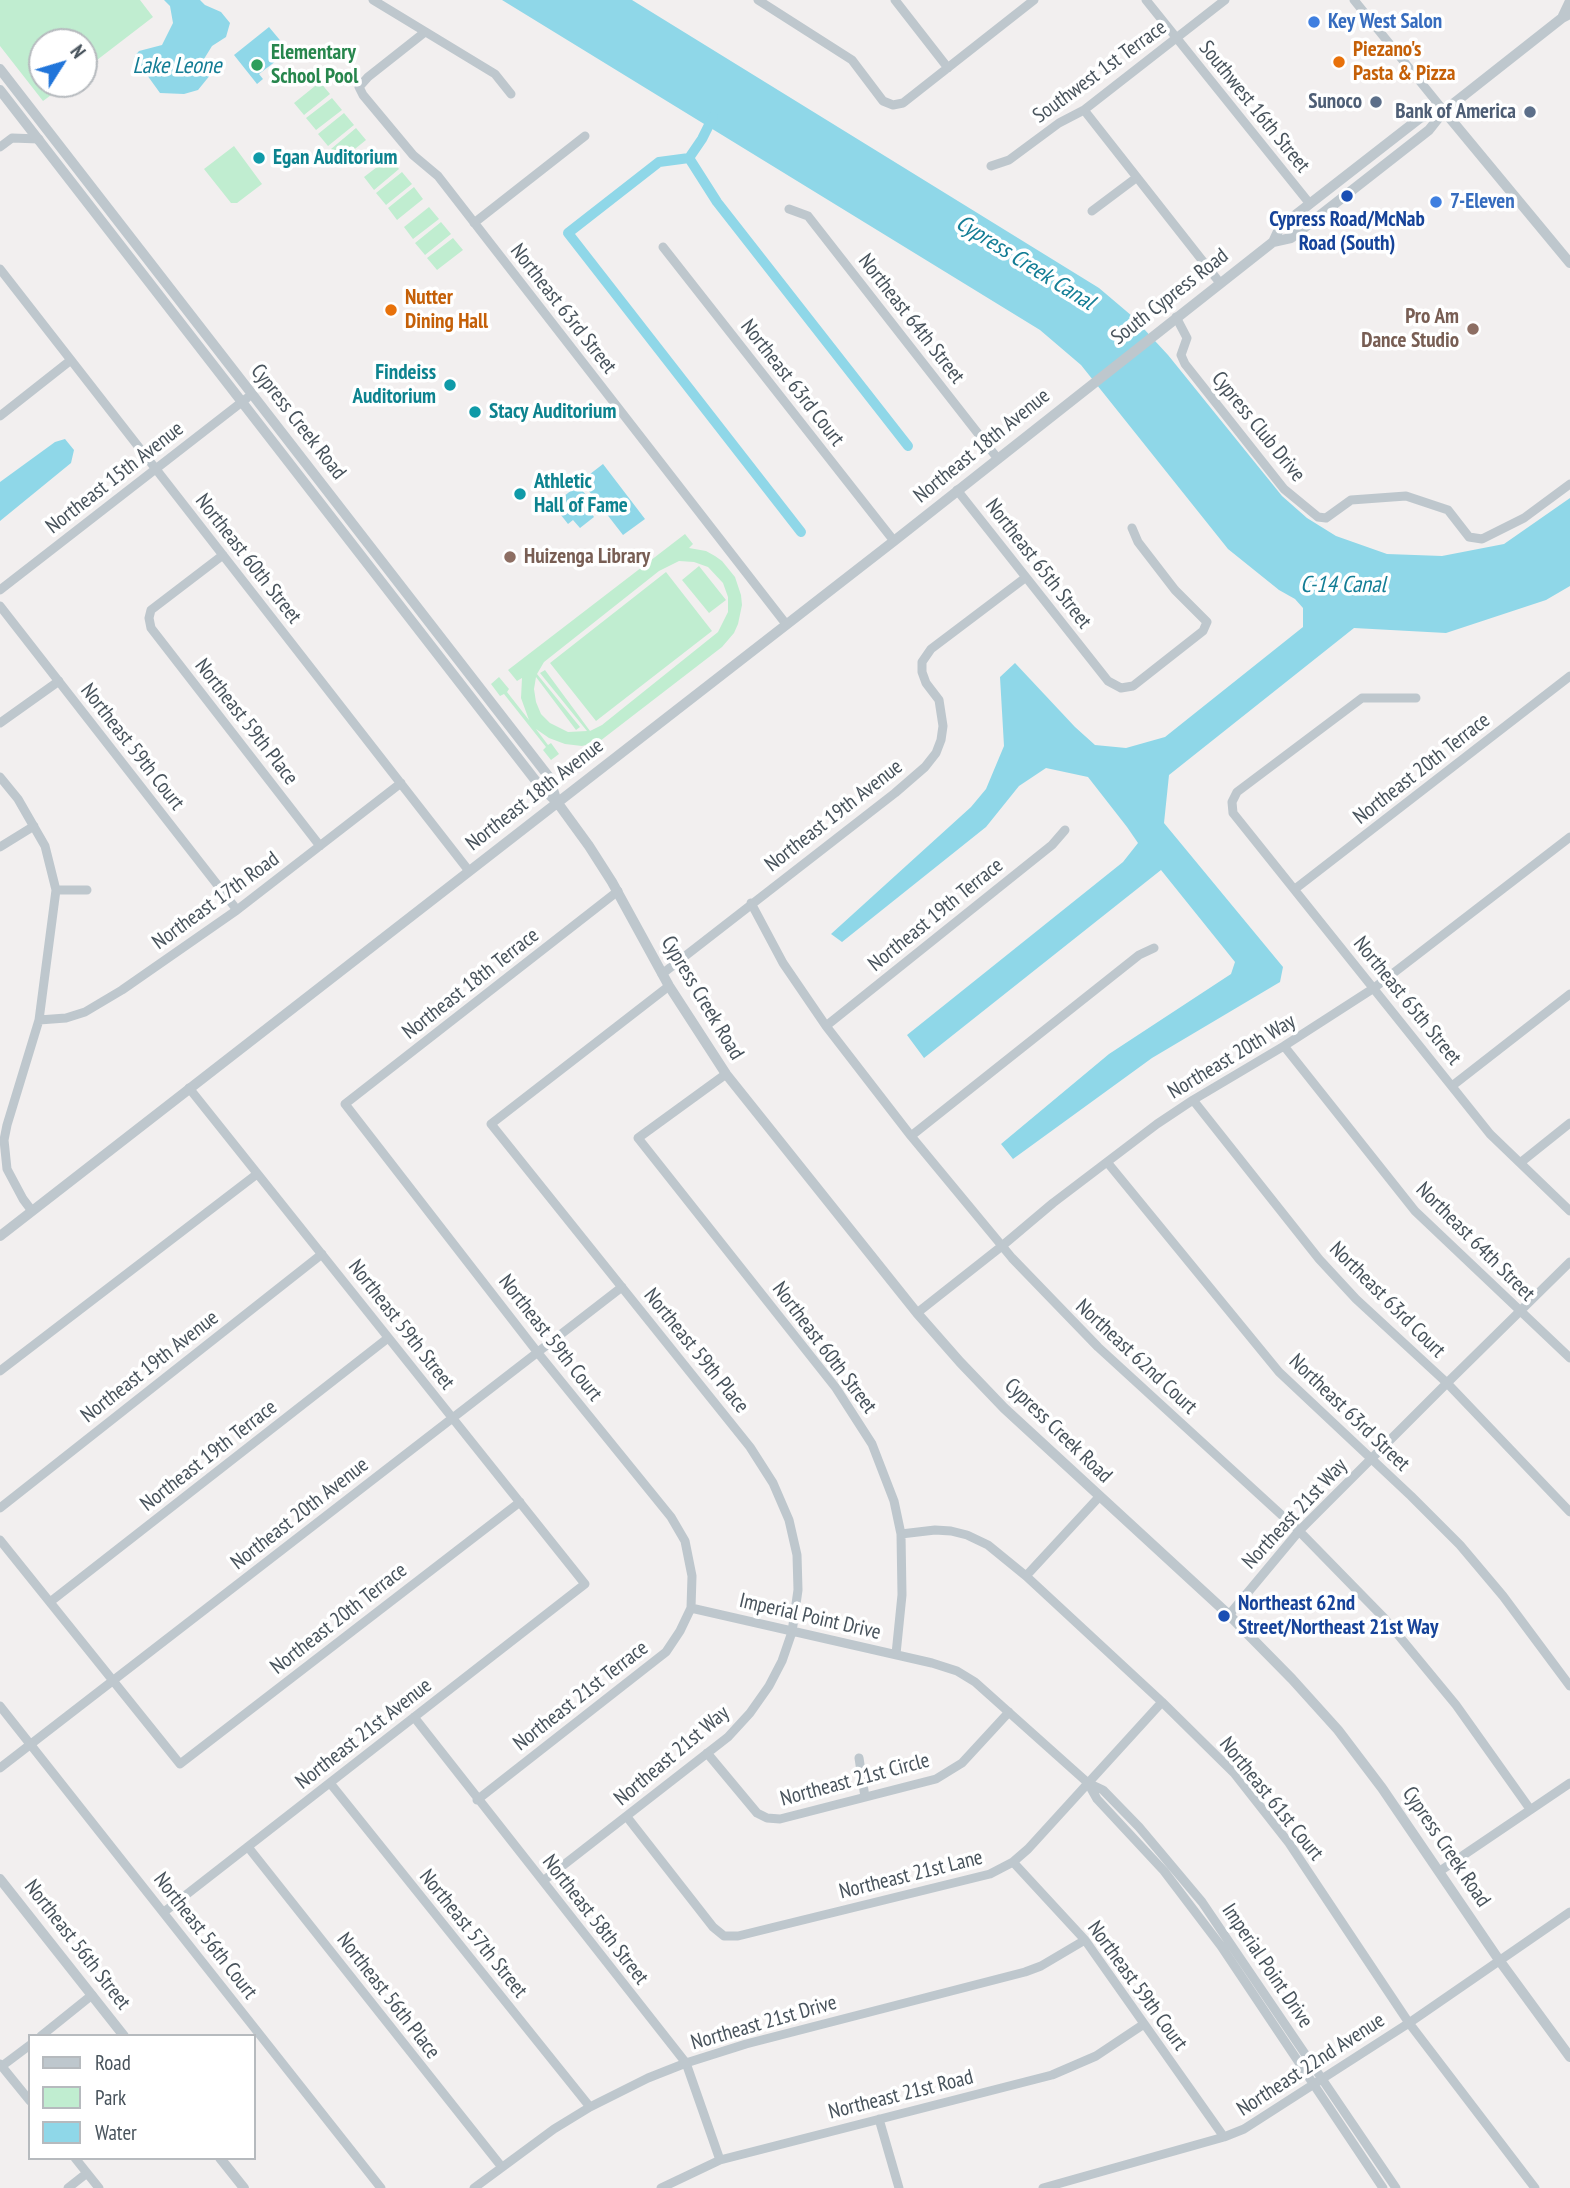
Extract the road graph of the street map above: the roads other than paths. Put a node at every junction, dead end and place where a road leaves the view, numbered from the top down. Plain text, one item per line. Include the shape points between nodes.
1 (373, 0) edge
2 (758, 0) edge
3 (895, 0) edge
4 (1034, 0) edge
5 (1146, 0) edge
6 (1225, 0) edge
7 (1354, 0) edge
8 (1570, 1) edge
9 (1566, 16) edge
10 (425, 32) junction
11 (1176, 38) junction
12 (948, 68) junction
13 (0, 69) edge
14 (0, 90) edge
15 (511, 94) dead end
16 (1083, 110) junction
17 (1444, 111) junction
18 (39, 120) junction
19 (29, 128) junction
20 (585, 136) dead end
21 (39, 139) junction
22 (0, 147) edge
23 (991, 166) dead end
24 (1136, 177) junction
25 (1310, 204) junction
26 (789, 209) dead end
27 (1092, 211) dead end
28 (474, 223) junction
29 (1273, 242) junction
30 (663, 247) dead end
31 (1570, 263) edge
32 (0, 269) edge
33 (1220, 283) junction
34 (1176, 317) junction
35 (71, 360) junction
36 (1092, 383) joint
37 (253, 394) junction
38 (242, 402) junction
39 (0, 416) edge
40 (998, 459) junction
41 (156, 468) junction
42 (1570, 484) edge
43 (957, 490) junction
44 (1132, 528) dead end
45 (894, 541) junction
46 (223, 555) junction
47 (1025, 578) junction
48 (0, 590) edge
49 (0, 606) edge
50 (786, 624) junction
51 (1570, 676) edge
52 (59, 681) junction
53 (1416, 698) dead end
54 (0, 723) edge
55 (0, 776) edge
56 (401, 783) junction
57 (557, 802) junction
58 (34, 826) junction
59 (1065, 830) dead end
60 (1570, 837) edge
61 (320, 846) junction
62 (0, 847) edge
63 (469, 871) junction
64 (1295, 889) junction
65 (56, 890) junction
66 (87, 890) dead end
67 (618, 891) junction
68 (751, 903) junction
69 (237, 910) junction
70 (1154, 948) dead end
71 (662, 974) junction
72 (668, 986) junction
73 (1374, 989) junction
74 (1570, 994) edge
75 (39, 1020) junction
76 (826, 1026) junction
77 (1284, 1046) junction
78 (726, 1074) junction
79 (1452, 1086) junction
80 (189, 1088) junction
81 (1193, 1100) junction
82 (345, 1104) joint
83 (1570, 1124) edge
84 (911, 1136) junction
85 (1107, 1162) junction
86 (1520, 1163) junction
87 (257, 1174) junction
88 (32, 1210) junction
89 (1570, 1211) edge
90 (0, 1236) edge
91 (1002, 1246) junction
92 (323, 1254) junction
93 (1570, 1262) edge
94 (622, 1287) junction
95 (1520, 1311) junction
96 (917, 1314) junction
97 (388, 1338) junction
98 (538, 1353) junction
99 (1570, 1357) edge
100 (0, 1371) edge
101 (1447, 1382) junction
102 (453, 1418) junction
103 (1371, 1458) junction
104 (1099, 1497) junction
105 (520, 1502) junction
106 (0, 1508) edge
107 (1570, 1512) edge
108 (1299, 1531) junction
109 (901, 1534) junction
110 (0, 1540) edge
111 (1026, 1576) junction
112 (585, 1584) joint
113 (50, 1602) junction
114 (691, 1608) junction
115 (1229, 1615) junction
116 (792, 1632) junction
117 (895, 1654) junction
118 (114, 1680) junction
119 (1570, 1686) edge
120 (1163, 1702) junction
121 (0, 1706) edge
122 (1009, 1712) junction
123 (414, 1717) junction
124 (30, 1745) junction
125 (707, 1753) junction
126 (859, 1758) dead end
127 (0, 1768) edge
128 (330, 1783) junction
129 (1088, 1783) junction
130 (1570, 1783) edge
131 (865, 1797) junction
132 (477, 1800) junction
133 (1530, 1809) junction
134 (627, 1816) junction
135 (248, 1847) junction
136 (1013, 1862) junction
137 (1440, 1871) junction
138 (0, 1879) edge
139 (543, 1881) junction
140 (163, 1912) junction
141 (1570, 1912) edge
142 (1085, 1940) junction
143 (1500, 1959) junction
144 (92, 1995) junction
145 (1409, 2023) junction
146 (1144, 2024) junction
147 (43, 2034) edge
148 (122, 2034) edge
149 (28, 2046) edge
150 (1570, 2057) edge
151 (686, 2063) junction
152 (1, 2065) edge
153 (1318, 2082) junction
154 (28, 2099) edge
155 (590, 2107) junction
156 (879, 2119) junction
157 (1224, 2137) junction
158 (76, 2160) edge
159 (222, 2160) edge
160 (720, 2160) junction
161 (501, 2166) junction
162 (87, 2174) junction
163 (1049, 2187) edge
164 (1389, 2187) edge
165 (68, 2188) edge
166 (99, 2188) edge
167 (244, 2188) edge
168 (381, 2188) edge
169 (474, 2188) edge
170 (661, 2188) edge
171 (900, 2188) edge
172 (1535, 2188) edge

1 - 10 street
2 - 12 street via 852,60 883,101 893,105 903,103
3 - 12 street
4 - 12 street
5 - 11 street, Southwest 16th Street
6 - 11 street, Southwest 1st Terrace
7 - 17 street
8 - 9 street, South Cypress Road
9 - 17 street, South Cypress Road
10 - 15 street via 495,74
10 - 28 street, Northeast 63rd Street via 359,87
11 - 16 street, Southwest 1st Terrace
11 - 25 street, Southwest 16th Street
13 - 18 street, Cypress Creek Road
14 - 19 street, Cypress Creek Road
16 - 23 street, Southwest 1st Terrace via 1009,160
16 - 24 street
17 - 25 street, South Cypress Road via 1420,118
17 - 29 street, South Cypress Road via 1429,130 1291,238
17 - 31 street
18 - 19 street
18 - 37 street, Cypress Creek Road
19 - 21 street, Cypress Creek Road
20 - 28 street
21 - 22 street via 12,138
21 - 38 street, Cypress Creek Road
24 - 27 street
24 - 33 street
25 - 29 street, South Cypress Road via 1280,227
26 - 40 street, Northeast 64th Street via 808,216
28 - 50 street, Northeast 63rd Street
29 - 33 street, South Cypress Road
30 - 45 street, Northeast 63rd Court
32 - 35 street, Northeast 60th Street
33 - 34 street, South Cypress Road
34 - 36 street, South Cypress Road
34 - 42 street, Cypress Club Drive via 1187,338 1181,355 1185,364 1284,489 1318,517 1326,518 1351,500 1406,496 1448,510 1469,537 1482,539 1524,518
35 - 39 street
35 - 41 street, Northeast 60th Street
36 - 40 street, Northeast 18th Avenue
37 - 38 street, Northeast 15th Avenue
37 - 57 street, Cypress Creek Road via 549,777
38 - 41 street, Northeast 15th Avenue
38 - 57 street, Cypress Creek Road via 539,785
40 - 43 street, Northeast 18th Avenue
41 - 46 street, Northeast 60th Street
41 - 48 street, Northeast 15th Avenue
43 - 45 street, Northeast 18th Avenue
43 - 47 street, Northeast 65th Street
44 - 47 street, Northeast 65th Street via 1175,590 1207,622 1203,631 1133,686 1121,688 1108,681
45 - 50 street, Northeast 18th Avenue
46 - 56 street, Northeast 60th Street
46 - 61 street, Northeast 59th Place via 151,610 151,628
47 - 68 street, Northeast 19th Avenue via 931,649 922,662 922,672 943,716 941,740 925,767
49 - 52 street, Northeast 59th Court
50 - 57 street, Northeast 18th Avenue
51 - 64 street, Northeast 20th Terrace
52 - 54 street
52 - 69 street, Northeast 59th Court
53 - 64 street, Northeast 65th Street via 1362,698 1237,792 1233,813
55 - 58 street
56 - 61 street, Northeast 17th Road
56 - 63 street, Northeast 60th Street
57 - 63 street, Northeast 18th Avenue
57 - 67 street, Cypress Creek Road
58 - 62 street
58 - 65 street
59 - 76 street, Northeast 19th Terrace
60 - 73 street, Northeast 20th Way
61 - 69 street, Northeast 17th Road
63 - 80 street, Northeast 18th Avenue
64 - 73 street, Northeast 65th Street
65 - 66 street
65 - 75 street
67 - 71 street, Cypress Creek Road
67 - 82 street, Northeast 18th Terrace
68 - 71 street, Northeast 19th Avenue
68 - 76 street, Northeast 62nd Court via 783,963
69 - 75 street, Northeast 17th Road via 85,1012
70 - 84 street via 1139,955
71 - 72 street, Cypress Creek Road
72 - 78 street, Cypress Creek Road
72 - 94 street, Northeast 59th Place via 491,1124
73 - 77 street, Northeast 20th Way
73 - 79 street, Northeast 65th Street
74 - 79 street
75 - 88 street via 4,1140 7,1169
76 - 84 street, Northeast 62nd Court
77 - 81 street, Northeast 20th Way
77 - 95 street, Northeast 64th Street via 1415,1211
78 - 96 street, Cypress Creek Road
78 - 109 street, Northeast 60th Street via 638,1138 855,1414 885,1475
79 - 86 street, Northeast 65th Street via 1490,1135
80 - 87 street, Northeast 59th Street
80 - 88 street, Northeast 18th Avenue
81 - 85 street, Northeast 20th Way
81 - 101 street, Northeast 63rd Court via 1319,1259
82 - 98 street, Northeast 59th Court
83 - 86 street
84 - 91 street, Northeast 62nd Court
85 - 91 street, Northeast 20th Way
85 - 103 street, Northeast 63rd Street via 1279,1372
86 - 89 street, Northeast 65th Street
87 - 92 street, Northeast 59th Street
87 - 100 street
88 - 90 street, Northeast 18th Avenue
91 - 96 street, Northeast 20th Way
91 - 108 street, Northeast 62nd Court via 1098,1347
92 - 97 street, Northeast 59th Street
92 - 106 street, Northeast 19th Avenue
93 - 95 street, Northeast 21st Way
94 - 98 street, Northeast 20th Avenue
94 - 116 street, Northeast 59th Place via 750,1447 773,1483 797,1555
95 - 99 street, Northeast 64th Street
95 - 101 street, Northeast 21st Way
96 - 104 street, Cypress Creek Road via 1004,1408
97 - 102 street, Northeast 59th Street
97 - 113 street, Northeast 19th Terrace
98 - 102 street, Northeast 20th Avenue
98 - 114 street, Northeast 59th Court via 671,1517 685,1541 692,1576
101 - 103 street, Northeast 21st Way
101 - 107 street, Northeast 63rd Court
102 - 105 street, Northeast 59th Street
102 - 118 street, Northeast 20th Avenue
103 - 108 street, Northeast 21st Way
103 - 119 street, Northeast 63rd Street via 1460,1545
104 - 111 street
104 - 115 street, Cypress Creek Road
105 - 112 street, Northeast 59th Street
105 - 118 street, Northeast 20th Terrace via 180,1764
108 - 115 street, Northeast 21st Way
108 - 133 street, Northeast 62nd Court via 1385,1619 1457,1705
109 - 111 street, Northeast 61st Court via 935,1530 967,1535 988,1545
109 - 117 street, Northeast 60th Street via 902,1595
110 - 113 street
111 - 120 street, Northeast 61st Court
112 - 123 street, Northeast 21st Avenue
113 - 118 street
114 - 116 street, Imperial Point Drive
114 - 132 street, Northeast 21st Terrace via 666,1652
115 - 137 street, Cypress Creek Road via 1338,1730
116 - 117 street, Imperial Point Drive
116 - 125 street, Northeast 21st Way via 769,1686 728,1737
117 - 122 street, Imperial Point Drive via 957,1671
118 - 124 street, Northeast 20th Avenue
120 - 129 street, Northeast 21st Lane
120 - 145 street, Northeast 61st Court via 1234,1773 1289,1843
121 - 124 street, Northeast 56th Court
122 - 129 street, Imperial Point Drive
122 - 131 street, Northeast 21st Circle via 948,1772
123 - 128 street, Northeast 21st Avenue
123 - 132 street, Northeast 58th Street
124 - 127 street, Northeast 20th Avenue
124 - 140 street, Northeast 56th Court
125 - 131 street, Northeast 21st Circle via 757,1813 767,1818 780,1819
125 - 134 street, Northeast 21st Way
126 - 131 street
128 - 135 street, Northeast 21st Avenue
128 - 155 street, Northeast 57th Street
129 - 136 street, Northeast 21st Lane
129 - 153 street, Imperial Point Drive via 1103,1790 1171,1864
130 - 133 street
132 - 139 street, Northeast 58th Street
133 - 137 street
134 - 136 street, Northeast 21st Lane via 724,1936 990,1874
134 - 139 street, Northeast 21st Way
135 - 140 street, Northeast 21st Avenue
135 - 161 street, Northeast 56th Place
136 - 142 street, Northeast 59th Court
137 - 143 street, Cypress Creek Road
138 - 144 street, Northeast 56th Street
139 - 151 street, Northeast 58th Street
140 - 168 street, Northeast 56th Court
141 - 143 street, Northeast 22nd Avenue
142 - 146 street, Northeast 59th Court
142 - 151 street, Northeast 21st Drive via 1026,1972
143 - 145 street, Northeast 22nd Avenue
143 - 150 street, Cypress Creek Road
144 - 147 street
144 - 148 street, Northeast 56th Street
145 - 153 street, Northeast 22nd Avenue
145 - 172 street, Northeast 61st Court
146 - 156 street, Northeast 21st Road via 1096,2056 1052,2076
146 - 157 street, Northeast 59th Court
149 - 152 street
151 - 155 street, Northeast 21st Drive
151 - 160 street, Northeast 58th Street
152 - 154 street
153 - 157 street, Northeast 22nd Avenue
153 - 164 street, Imperial Point Drive
155 - 161 street, Northeast 21st Drive
156 - 160 street, Northeast 21st Road
156 - 171 street
157 - 163 street, Northeast 22nd Avenue
158 - 162 street
159 - 167 street
160 - 170 street, Northeast 21st Road
161 - 169 street, Northeast 21st Drive
162 - 165 street
162 - 166 street

